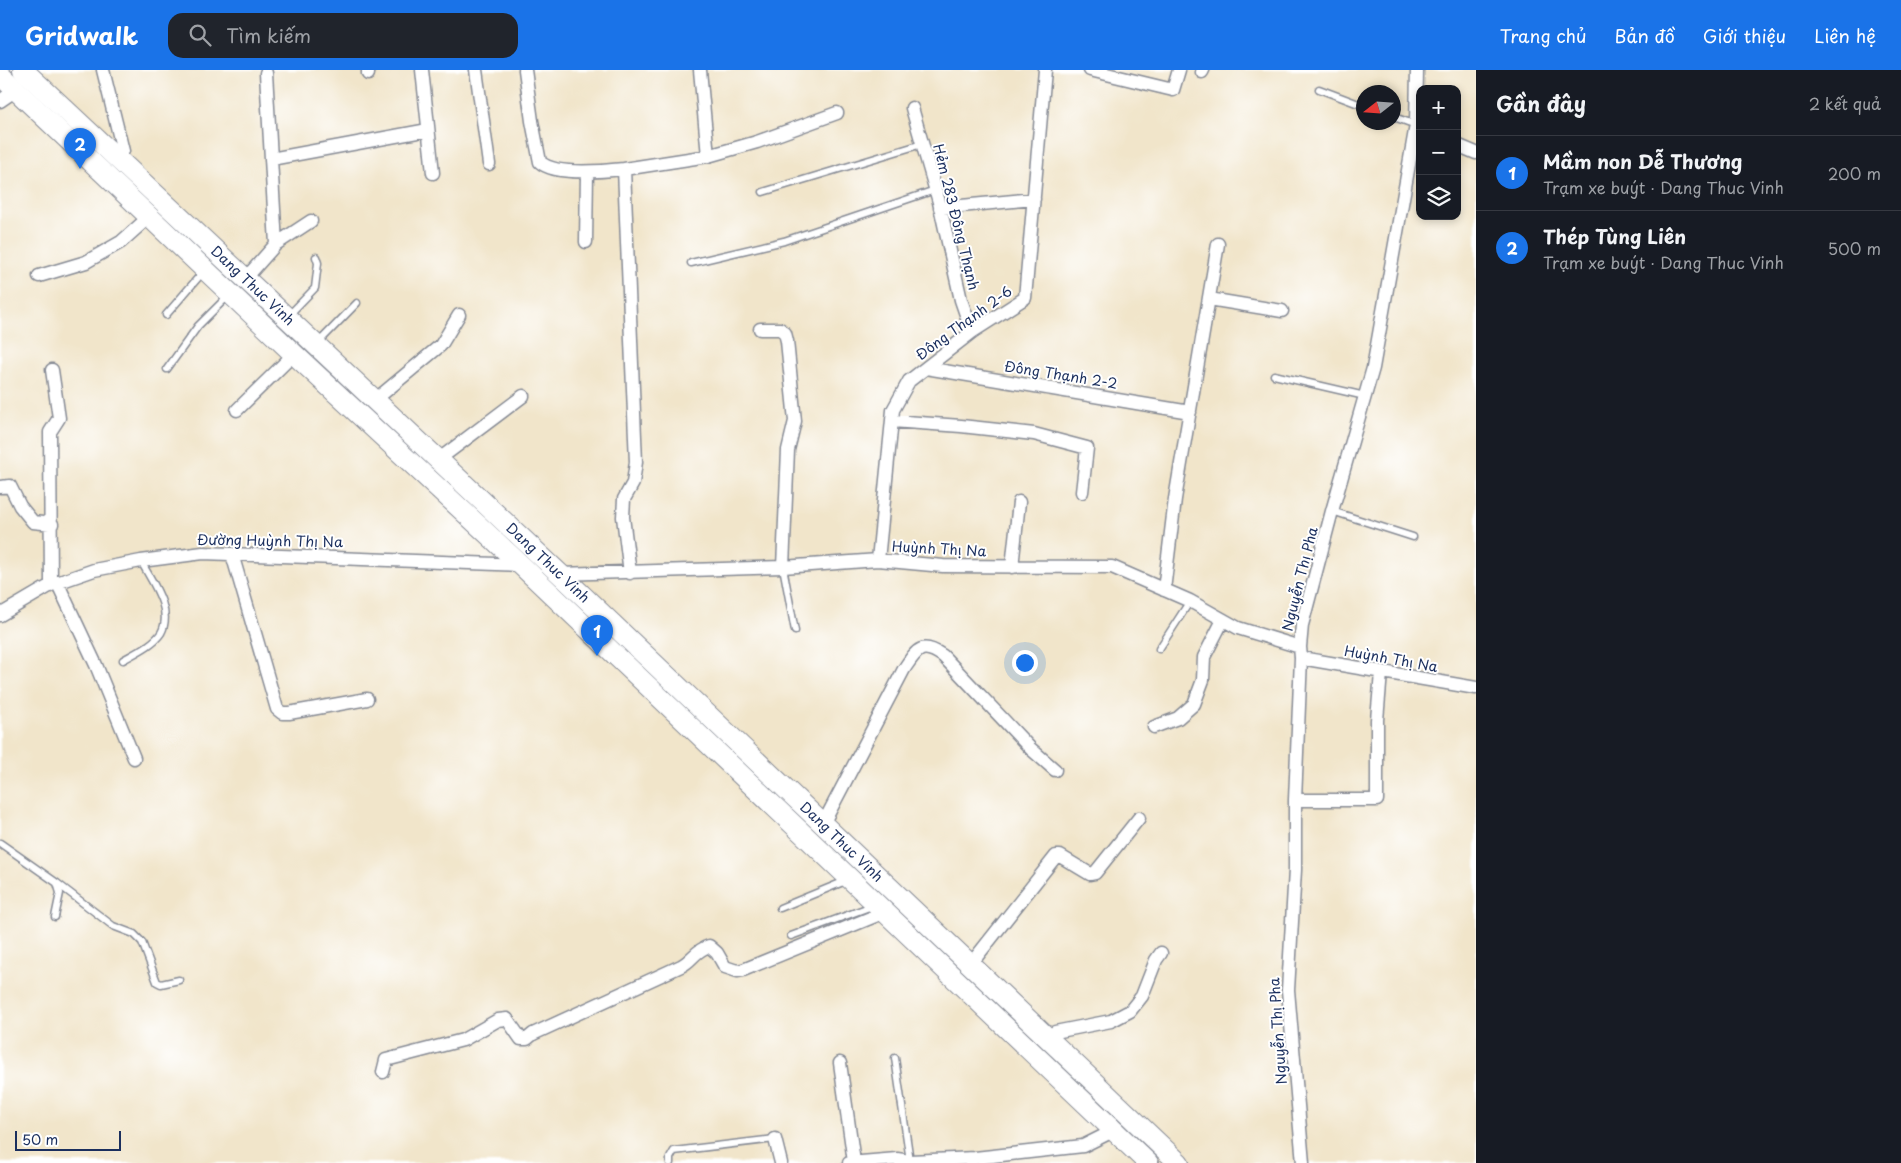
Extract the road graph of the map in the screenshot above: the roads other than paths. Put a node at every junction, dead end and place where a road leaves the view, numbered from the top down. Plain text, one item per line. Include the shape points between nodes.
1 (23, 70) edge
2 (103, 70) edge
3 (422, 70) edge
4 (476, 70) edge
5 (525, 70) edge
6 (700, 70) edge
7 (1045, 70) edge
8 (1090, 70) edge
9 (1179, 70) edge
10 (1417, 70) edge
11 (266, 73) dead end
12 (0, 75) edge
13 (1417, 85) edge
14 (1319, 89) dead end
15 (8, 96) edge
16 (1356, 103) edge
17 (912, 108) dead end
18 (837, 113) dead end
19 (1401, 119) edge
20 (1416, 125) edge
21 (428, 130) junction
22 (1417, 130) edge
23 (922, 144) junction
24 (1461, 146) edge
25 (1476, 153) edge
26 (708, 156) junction
27 (118, 158) junction
28 (271, 159) junction
29 (489, 164) dead end
30 (624, 169) junction
31 (587, 172) junction
32 (433, 173) dead end
33 (935, 190) junction
34 (763, 192) dead end
35 (1034, 199) junction
36 (940, 208) junction
37 (150, 216) junction
38 (311, 221) dead end
39 (586, 242) dead end
40 (276, 244) junction
41 (1218, 244) dead end
42 (316, 257) dead end
43 (691, 263) dead end
44 (206, 269) junction
45 (39, 276) dead end
46 (245, 279) junction
47 (231, 293) junction
48 (1209, 298) junction
49 (357, 303) dead end
50 (1282, 311) dead end
51 (166, 315) dead end
52 (459, 315) dead end
53 (287, 318) junction
54 (760, 329) dead end
55 (972, 332) junction
56 (316, 345) junction
57 (294, 354) junction
58 (926, 368) junction
59 (167, 369) dead end
60 (52, 370) dead end
61 (1274, 375) dead end
62 (523, 396) dead end
63 (1365, 396) junction
64 (375, 400) junction
65 (238, 410) dead end
66 (1190, 412) junction
67 (892, 421) junction
68 (438, 460) junction
69 (0, 487) edge
70 (1082, 492) dead end
71 (1019, 502) dead end
72 (1332, 511) junction
73 (52, 524) junction
74 (1413, 537) dead end
75 (232, 554) junction
76 (878, 560) junction
77 (141, 561) junction
78 (521, 565) junction
79 (783, 567) junction
80 (1012, 567) junction
81 (630, 573) junction
82 (560, 574) junction
83 (54, 584) junction
84 (1164, 590) junction
85 (1190, 601) junction
86 (0, 615) edge
87 (1224, 620) junction
88 (795, 631) dead end
89 (1159, 649) dead end
90 (1300, 653) junction
91 (123, 660) dead end
92 (1381, 673) junction
93 (1476, 688) edge
94 (367, 698) dead end
95 (1154, 727) dead end
96 (134, 758) dead end
97 (1056, 770) dead end
98 (1295, 800) junction
99 (1139, 818) dead end
100 (823, 824) junction
101 (0, 843) edge
102 (850, 879) junction
103 (57, 883) junction
104 (780, 908) dead end
105 (880, 908) junction
106 (55, 917) dead end
107 (792, 936) dead end
108 (1161, 953) dead end
109 (970, 965) junction
110 (179, 980) dead end
111 (1049, 1040) junction
112 (895, 1058) dead end
113 (840, 1063) dead end
114 (384, 1072) dead end
115 (1113, 1131) junction
116 (775, 1139) joint
117 (901, 1161) edge
118 (854, 1162) edge
119 (670, 1163) edge
120 (781, 1163) edge
121 (849, 1163) edge
122 (1148, 1163) edge
123 (1179, 1163) edge
124 (1303, 1163) edge

1 - 27 main road, Dang Thuc Vinh
2 - 27 street via 123,151
3 - 21 street
4 - 29 street
5 - 31 street via 540,162 545,167
6 - 26 street
7 - 35 street, Đông Thạnh 2-6
8 - 9 street via 1173,90
10 - 13 street, Nguyễn Thị Pha
11 - 28 street
12 - 15 main road, Dang Thuc Vinh
14 - 16 lane
15 - 37 main road, Dang Thuc Vinh
17 - 23 street, Hẻm 283 Đông Thạnh
18 - 26 street
19 - 20 lane
21 - 28 street
21 - 32 street
22 - 63 street, Nguyễn Thị Pha via 1375,359
23 - 33 street, Hẻm 283 Đông Thạnh
23 - 34 lane
24 - 25 street
26 - 30 street
27 - 46 main road, Dang Thuc Vinh
28 - 40 street
30 - 31 street
30 - 81 street via 636,462 632,483 624,499 623,516
31 - 39 street
33 - 36 street, Hẻm 283 Đông Thạnh
33 - 43 lane via 784,241
35 - 36 street
35 - 55 street, Đông Thạnh 2-6 via 1025,298
36 - 55 street, Hẻm 283 Đông Thạnh via 961,300
37 - 44 main road, Dang Thuc Vinh
37 - 45 street via 121,242 86,262
38 - 40 street
40 - 46 street
41 - 48 street
42 - 53 lane via 315,288
44 - 47 main road, Dang Thuc Vinh
44 - 51 lane
46 - 53 main road, Dang Thuc Vinh
47 - 57 main road, Dang Thuc Vinh
47 - 59 lane via 198,326
48 - 50 street
48 - 66 street
49 - 56 lane
52 - 64 street via 440,345
53 - 56 main road, Dang Thuc Vinh
54 - 79 street via 780,329 785,334 792,385 794,421 788,450
55 - 58 street, Đông Thạnh 2-6
56 - 64 main road, Dang Thuc Vinh
57 - 65 street
57 - 78 main road, Dang Thuc Vinh
58 - 66 street, Đông Thạnh 2-2
58 - 67 street, Đông Thạnh 2-6 via 909,381 893,410
60 - 73 street via 59,418 50,432
61 - 63 lane
62 - 68 street
63 - 72 street, Nguyễn Thị Pha
64 - 68 main road, Dang Thuc Vinh
66 - 84 street
67 - 70 street via 1034,434 1087,448
67 - 76 street, Đông Thạnh 2-6
68 - 82 main road, Dang Thuc Vinh
69 - 73 street via 10,486 33,522
71 - 80 street
72 - 74 lane
72 - 90 street, Nguyễn Thị Pha via 1302,625
73 - 83 street
75 - 77 street, Đường Huỳnh Thị Na via 203,553
75 - 78 street, Đường Huỳnh Thị Na
75 - 94 street via 277,709 289,713
76 - 79 street, Huỳnh Thị Na
76 - 80 street, Huỳnh Thị Na via 943,566
77 - 83 street, Đường Huỳnh Thị Na via 94,570
77 - 91 lane via 163,604 165,623 160,634 149,644
78 - 102 main road, Dang Thuc Vinh
79 - 81 street, Huỳnh Thị Na
79 - 88 lane
80 - 84 street, Huỳnh Thị Na via 1112,567
81 - 82 street, Huỳnh Thị Na
82 - 100 main road, Dang Thuc Vinh
83 - 86 street, Đường Huỳnh Thị Na
83 - 96 street via 96,665
84 - 85 street, Huỳnh Thị Na
85 - 87 street, Huỳnh Thị Na
85 - 89 lane
87 - 90 street, Huỳnh Thị Na
87 - 95 street via 1204,657 1203,680 1194,704 1178,718
90 - 92 street, Huỳnh Thị Na
90 - 98 street, Nguyễn Thị Pha
92 - 93 street, Huỳnh Thị Na
92 - 98 street via 1377,720 1377,800
97 - 100 street via 1024,742 943,656 923,648 904,669
98 - 124 street, Nguyễn Thị Pha via 1295,870 1288,990
99 - 109 street via 1095,872 1090,874 1056,856
100 - 109 main road, Dang Thuc Vinh
101 - 103 lane
102 - 104 lane
102 - 105 main road, Dang Thuc Vinh
103 - 106 lane via 60,893
103 - 110 lane via 113,926 134,934 142,942 157,982
105 - 107 lane
105 - 114 street via 743,970 725,967 709,946 693,954 686,964 527,1038 521,1039 507,1019 498,1020 462,1040 386,1060
105 - 115 main road, Dang Thuc Vinh
108 - 111 street via 1142,996 1130,1011 1111,1021 1055,1032
109 - 111 main road, Dang Thuc Vinh
111 - 123 main road, Dang Thuc Vinh
112 - 117 lane
113 - 118 street
115 - 117 street via 1083,1146 975,1158
115 - 122 main road, Dang Thuc Vinh
116 - 119 lane via 674,1151
116 - 120 street
117 - 118 street
118 - 121 street

